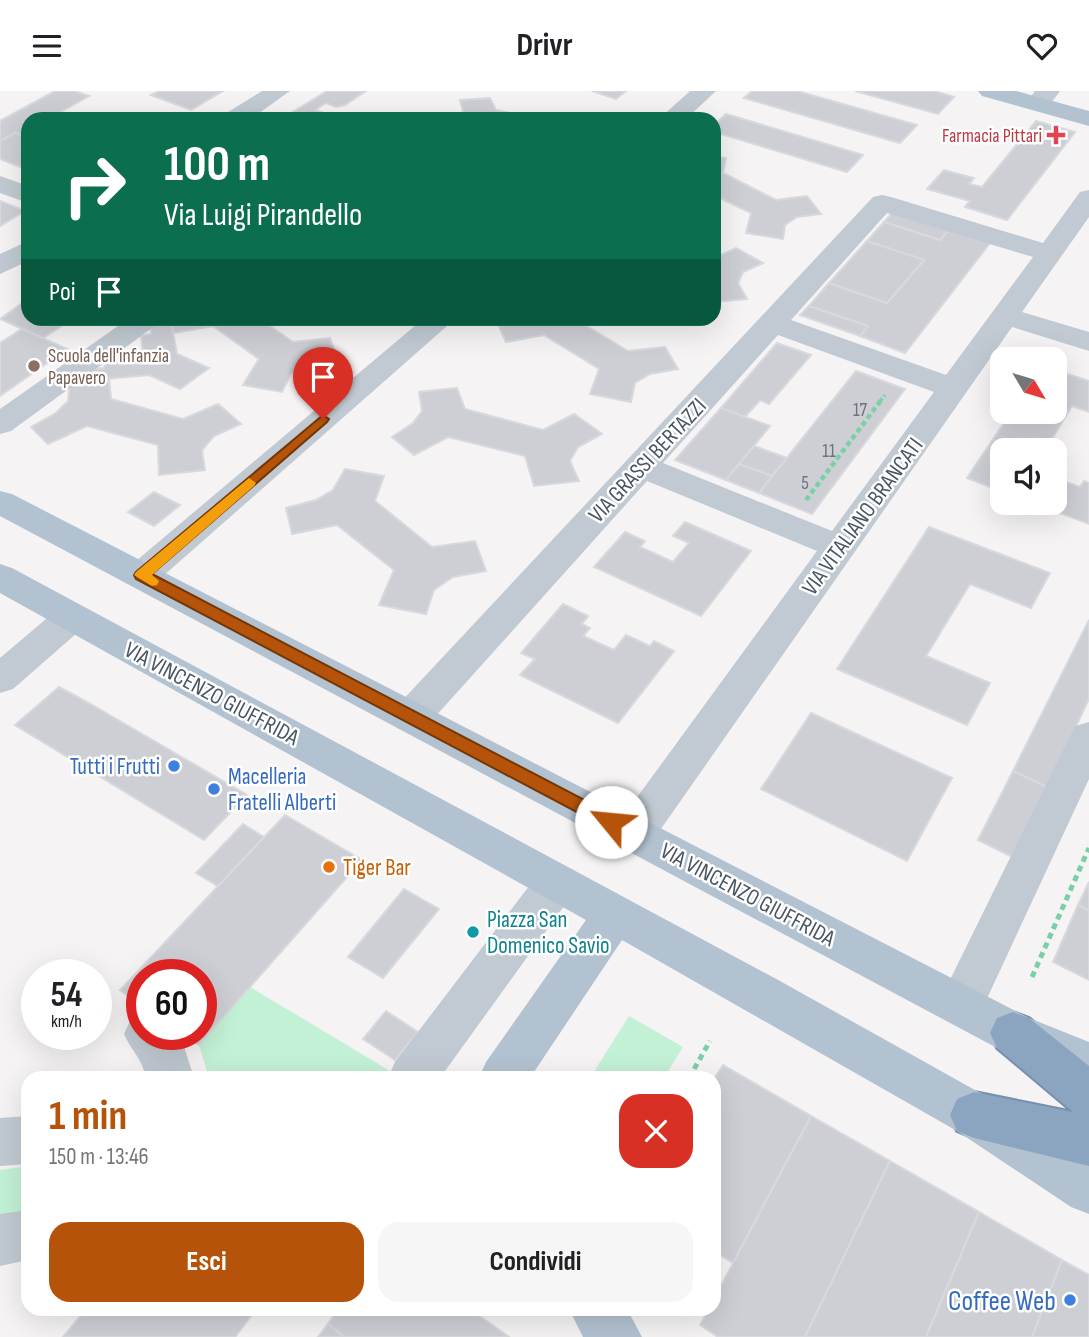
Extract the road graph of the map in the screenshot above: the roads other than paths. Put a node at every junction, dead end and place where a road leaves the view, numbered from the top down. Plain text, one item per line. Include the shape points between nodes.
1 (278, 91) edge
2 (704, 91) edge
3 (990, 91) edge
4 (1043, 97) edge
5 (245, 112) edge
6 (679, 112) edge
7 (1089, 119) edge
8 (0, 184) edge
9 (21, 192) edge
10 (1089, 198) edge
11 (21, 253) edge
12 (1049, 253) junction
13 (0, 266) edge
14 (1005, 316) junction
15 (772, 323) junction
16 (136, 326) edge
17 (432, 326) edge
18 (1089, 342) edge
19 (953, 388) junction
20 (0, 424) edge
21 (641, 466) junction
22 (0, 502) edge
23 (840, 547) junction
24 (142, 575) junction
25 (0, 577) edge
26 (72, 618) junction
27 (0, 679) edge
28 (411, 717) junction
29 (1089, 737) edge
30 (1089, 791) edge
31 (635, 834) junction
32 (557, 882) junction
33 (615, 914) junction
34 (986, 1018) junction
35 (163, 1050) edge
36 (1089, 1065) edge
37 (168, 1071) edge
38 (417, 1071) edge
39 (508, 1071) edge
40 (1089, 1095) edge
41 (974, 1115) junction
42 (21, 1140) edge
43 (0, 1142) edge
44 (1089, 1142) edge
45 (1089, 1189) edge
46 (21, 1236) edge
47 (0, 1240) edge
48 (600, 1316) edge
49 (615, 1337) edge

1 - 5 street
2 - 6 street
3 - 4 main road
4 - 7 main road
8 - 9 street
10 - 12 street, VIA VITALIANO BRANCATI
11 - 13 street
12 - 14 street, VIA VITALIANO BRANCATI
12 - 15 street, VIA GRASSI BERTAZZI via 882,203
14 - 18 street
14 - 19 street, VIA VITALIANO BRANCATI
15 - 19 street
15 - 21 street, VIA GRASSI BERTAZZI
16 - 20 street
17 - 24 street
19 - 23 street, VIA VITALIANO BRANCATI
21 - 23 street
21 - 28 street, VIA GRASSI BERTAZZI
22 - 24 main road, VIA VINCENZO GIUFFRIDA
23 - 31 street, VIA VITALIANO BRANCATI
24 - 28 main road, VIA VINCENZO GIUFFRIDA
25 - 26 main road, VIA VINCENZO GIUFFRIDA
26 - 27 street
26 - 32 main road, VIA VINCENZO GIUFFRIDA
28 - 31 main road, VIA VINCENZO GIUFFRIDA
29 - 34 street
30 - 34 street
31 - 34 main road, VIA VINCENZO GIUFFRIDA
32 - 33 main road, VIA VINCENZO GIUFFRIDA
32 - 38 street
33 - 39 main road
33 - 41 main road, VIA VINCENZO GIUFFRIDA
34 - 36 main road, VIA VINCENZO GIUFFRIDA
34 - 40 highway
35 - 37 street
41 - 44 highway
41 - 45 main road, VIA VINCENZO GIUFFRIDA
42 - 43 street
46 - 47 street
48 - 49 main road

